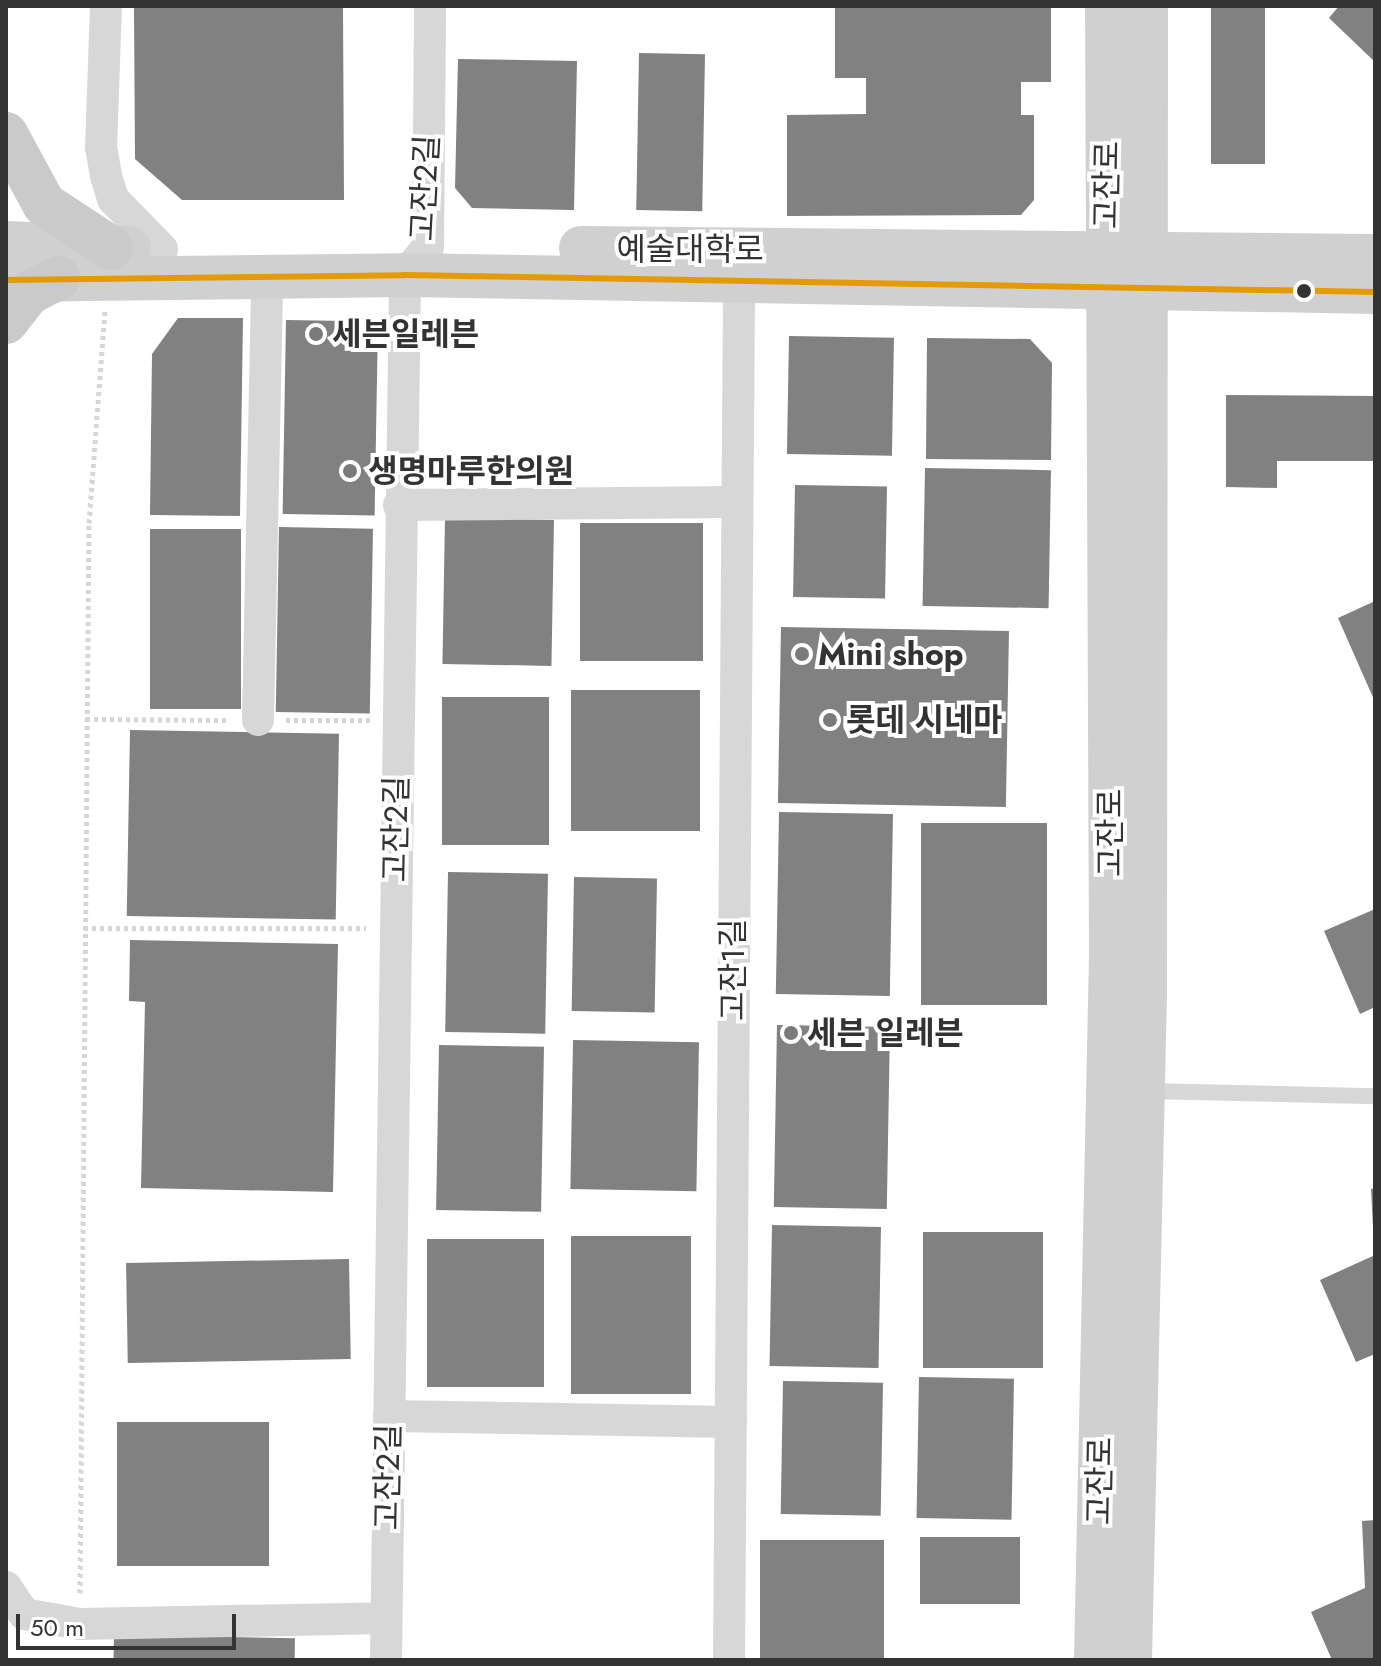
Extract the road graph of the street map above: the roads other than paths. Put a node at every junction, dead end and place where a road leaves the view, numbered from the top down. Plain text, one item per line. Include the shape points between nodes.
1 (106, 6) edge
2 (430, 6) edge
3 (1107, 6) edge
4 (1146, 6) edge
5 (6, 134) edge
6 (6, 243) edge
7 (162, 249) junction
8 (1375, 256) edge
9 (109, 261) junction
10 (417, 261) junction
11 (1125, 271) junction
12 (58, 278) junction
13 (267, 279) junction
14 (6, 280) edge
15 (739, 281) junction
16 (1375, 292) edge
17 (6, 322) edge
18 (736, 502) junction
19 (399, 505) junction
20 (258, 720) dead end
21 (1125, 1090) junction
22 (1375, 1096) edge
23 (389, 1416) junction
24 (731, 1422) junction
25 (6, 1587) edge
26 (386, 1618) junction
27 (386, 1660) edge
28 (729, 1660) edge
29 (1096, 1660) edge
30 (1130, 1660) edge

1 - 7 street via 101,147 106,176 120,209
2 - 10 street, 고잔2길
3 - 11 street, 고잔로
4 - 11 street, 고잔로
5 - 9 main road via 44,204
6 - 9 street, 예술대학로
7 - 9 street, 예술대학로
7 - 10 street, 예술대학로
8 - 11 street, 예술대학로
9 - 12 street, 예술대학로
9 - 13 street, 예술대학로
10 - 11 street, 예술대학로
10 - 13 street, 예술대학로
10 - 15 street, 예술대학로
10 - 19 street, 고잔2길
11 - 15 street, 예술대학로
11 - 16 street, 예술대학로
11 - 21 street, 고잔로
12 - 14 street, 예술대학로
12 - 17 main road via 29,293
13 - 20 street
15 - 18 street, 고잔1길
18 - 19 street
18 - 24 street, 고잔1길
19 - 23 street, 고잔2길
21 - 22 lane
21 - 29 street, 고잔로
21 - 30 street, 고잔로
23 - 24 street
23 - 26 street, 고잔2길
24 - 28 street, 고잔1길
25 - 26 street via 24,1614 80,1624
26 - 27 street, 고잔2길

